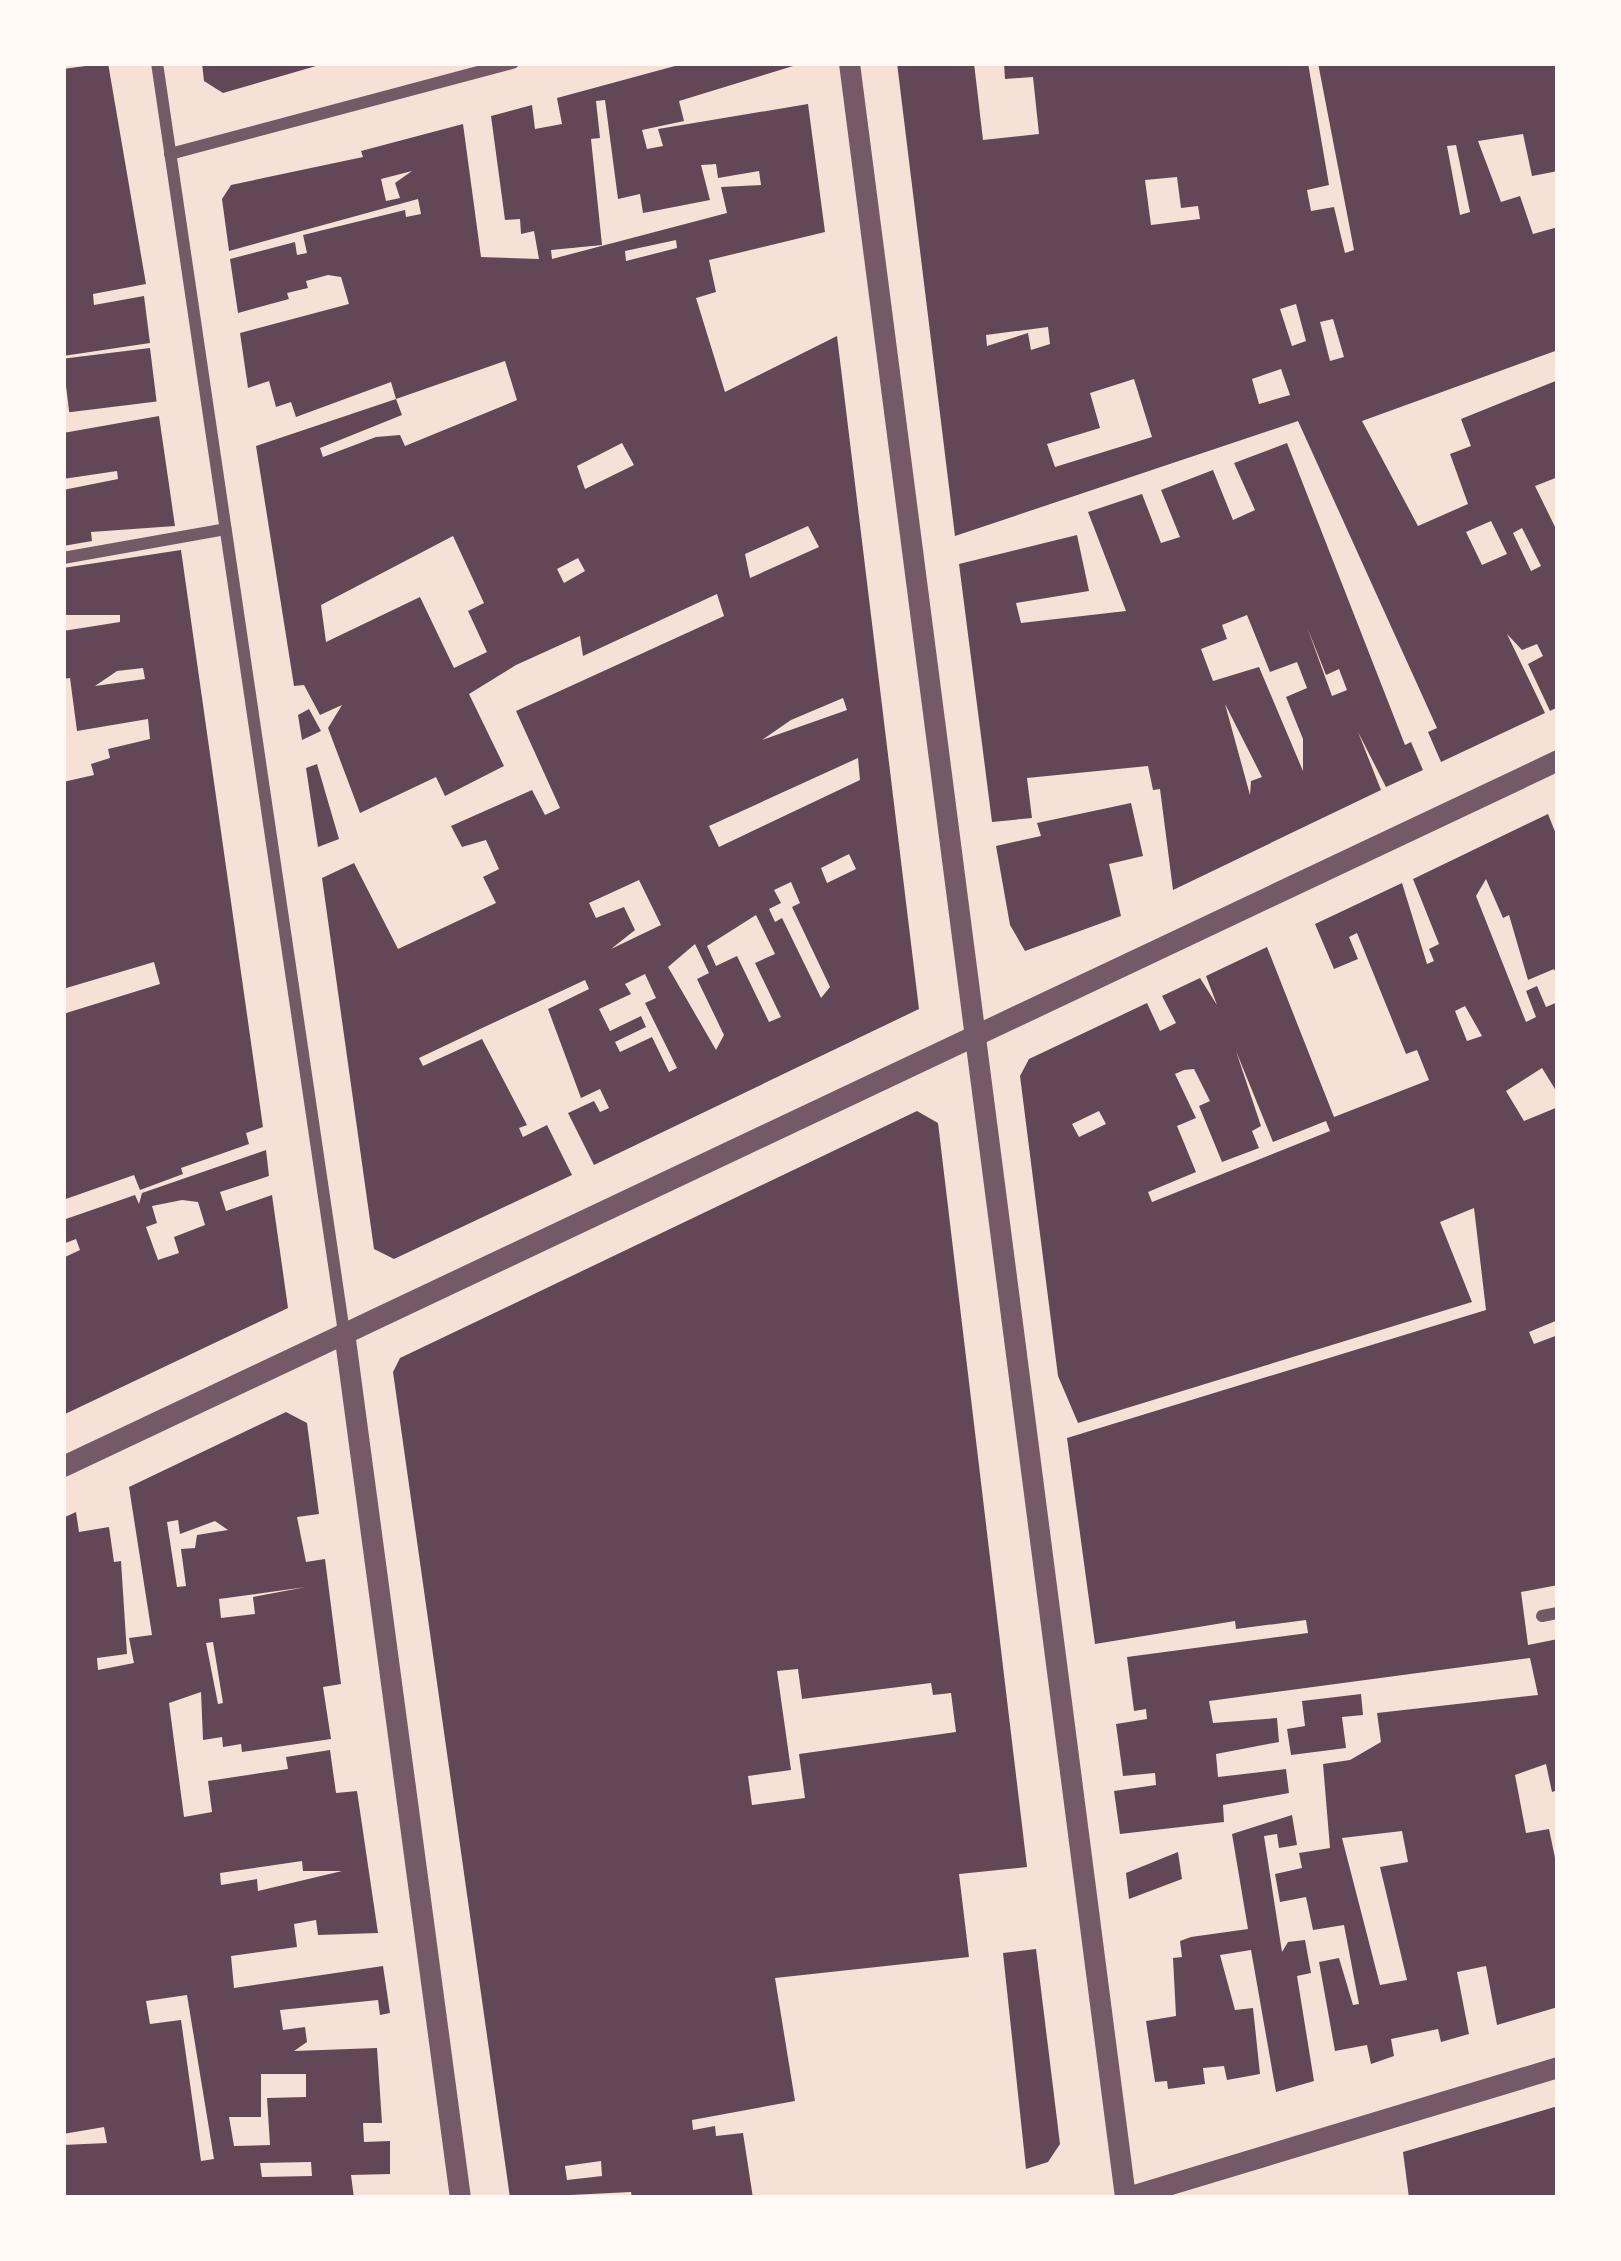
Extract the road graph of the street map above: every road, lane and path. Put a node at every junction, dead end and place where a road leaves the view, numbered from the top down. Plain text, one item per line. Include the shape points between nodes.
1 (157, 63) edge
2 (513, 63) edge
3 (849, 63) edge
4 (170, 154) junction
5 (225, 529) junction
6 (63, 558) edge
7 (1558, 760) edge
8 (974, 1035) junction
9 (344, 1332) junction
10 (63, 1466) edge
11 (1558, 1612) edge
12 (1542, 1616) dead end
13 (1558, 2067) edge
14 (460, 2198) edge
15 (1125, 2198) edge

1 - 4 street
2 - 4 street
3 - 8 street
4 - 5 street
5 - 6 street
5 - 9 street
7 - 8 street
8 - 9 street
8 - 15 street
9 - 10 street
9 - 14 street
11 - 12 street
13 - 15 street

